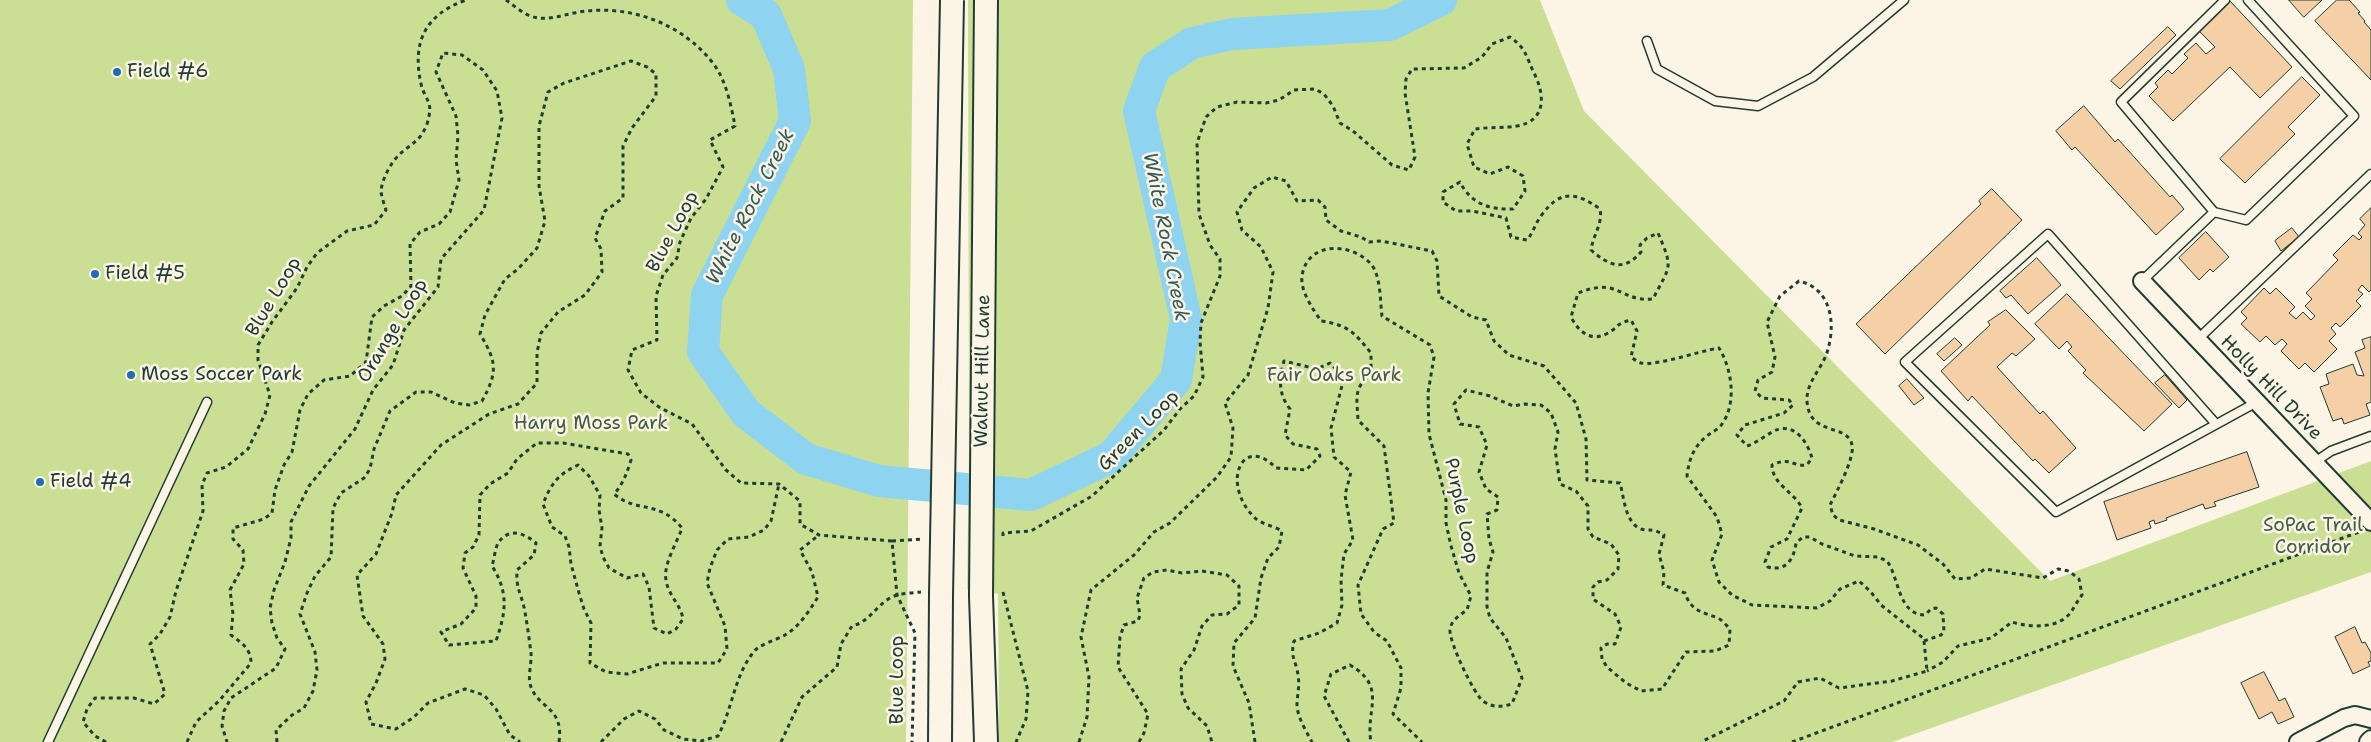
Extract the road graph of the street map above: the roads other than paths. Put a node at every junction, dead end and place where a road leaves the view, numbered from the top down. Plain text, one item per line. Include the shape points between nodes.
1 (952, 0) edge
2 (986, 0) edge
3 (1904, 0) edge
4 (2225, 0) edge
5 (2248, 0) edge
6 (1647, 41) dead end
7 (2371, 174) edge
8 (2214, 212) junction
9 (2142, 282) joint
10 (2196, 340) junction
11 (207, 402) dead end
12 (2257, 402) junction
13 (2216, 424) junction
14 (2371, 436) edge
15 (2315, 462) junction
16 (2366, 526) edge
17 (2371, 719) edge
18 (48, 742) edge
19 (940, 742) edge
20 (986, 742) edge
21 (2298, 742) edge

1 - 19 main road, Walnut Hill Lane, bridge
2 - 20 main road, Walnut Hill Lane, bridge via 981,596
3 - 6 lane via 1814,77 1758,106 1715,101 1657,69
4 - 8 lane via 2121,102
5 - 8 lane via 2354,116 2246,220
7 - 10 lane
8 - 9 lane
9 - 10 street, Holly Hill Drive
10 - 12 street, Holly Hill Drive
11 - 18 lane
12 - 13 lane
12 - 15 street, Holly Hill Drive
13 - 13 lane via 2056,512 1905,362 2048,234
14 - 15 lane
15 - 16 street, Holly Hill Drive
17 - 21 street via 2355,715 2344,718

